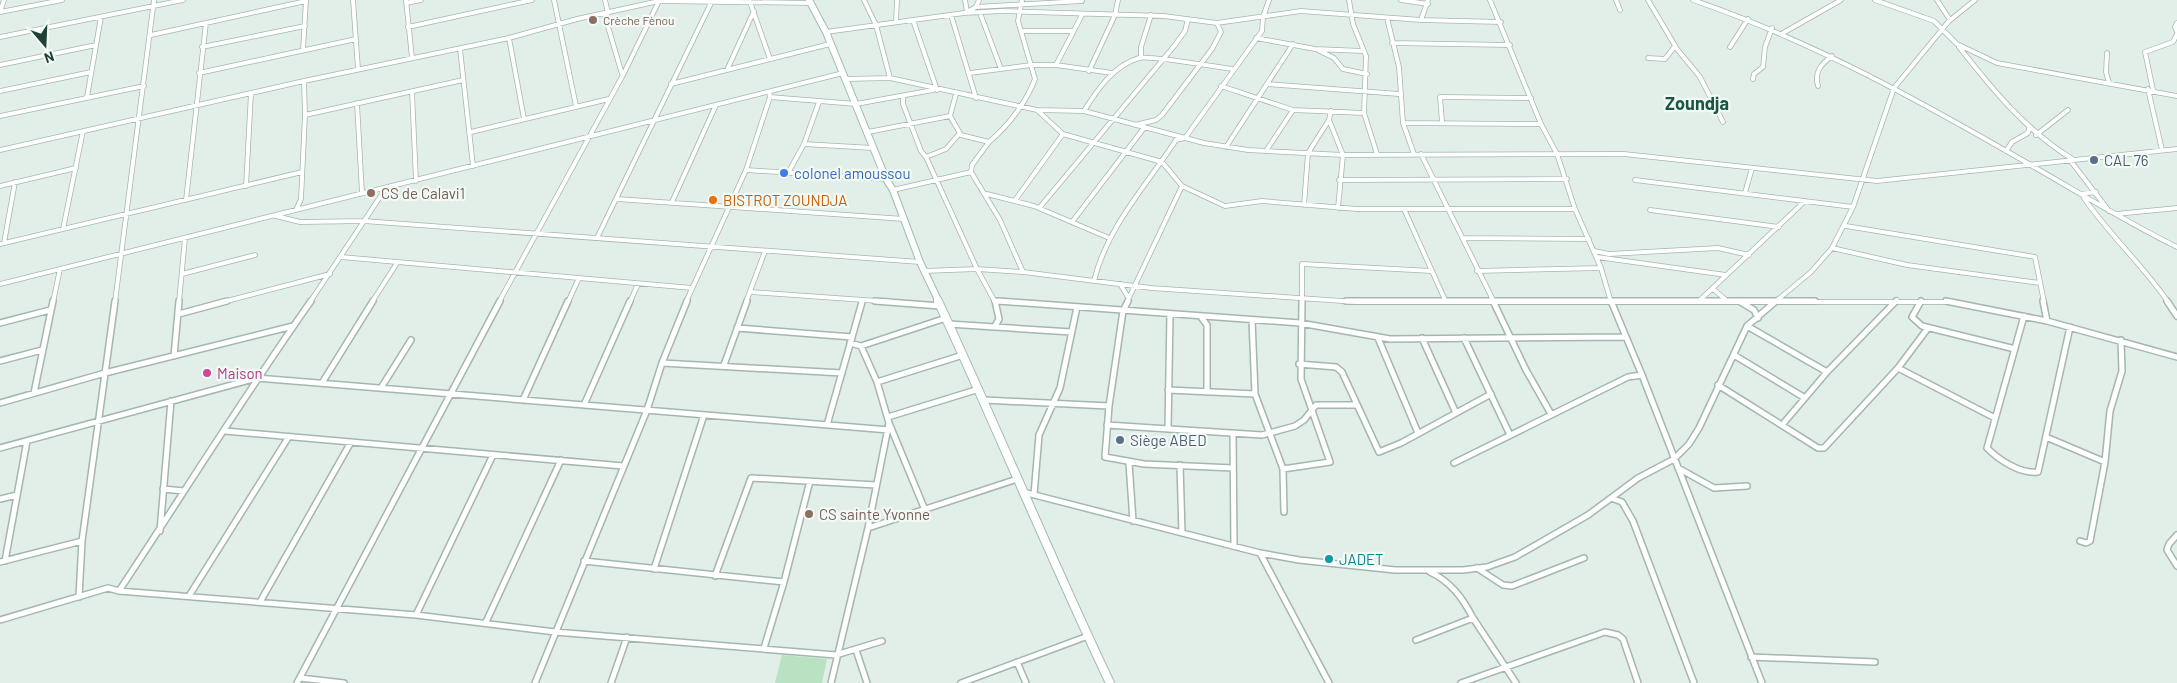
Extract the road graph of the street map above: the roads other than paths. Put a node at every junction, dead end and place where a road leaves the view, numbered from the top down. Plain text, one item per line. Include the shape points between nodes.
1 (4, 0) edge
2 (62, 0) edge
3 (154, 0) edge
4 (182, 0) edge
5 (353, 0) edge
6 (421, 0) edge
7 (505, 0) edge
8 (532, 0) edge
9 (554, 0) edge
10 (605, 0) edge
11 (659, 0) edge
12 (864, 0) edge
13 (897, 0) edge
14 (965, 0) edge
15 (980, 0) edge
16 (1022, 0) edge
17 (1118, 0) edge
18 (1269, 0) edge
19 (1349, 0) edge
20 (1401, 0) edge
21 (1490, 0) edge
22 (1616, 0) edge
23 (1648, 0) edge
24 (1693, 0) edge
25 (1841, 0) edge
26 (1875, 0) edge
27 (1937, 0) edge
28 (1975, 0) edge
29 (306, 1) edge
30 (712, 1) edge
31 (810, 1) edge
32 (1057, 1) edge
33 (1082, 1) dead end
34 (406, 2) edge
35 (750, 2) junction
36 (1428, 2) edge
37 (506, 5) junction
38 (1020, 5) junction
39 (153, 6) junction
40 (976, 7) junction
41 (1620, 10) dead end
42 (754, 11) junction
43 (965, 12) junction
44 (1018, 12) junction
45 (0, 13) edge
46 (606, 13) junction
47 (980, 13) junction
48 (1082, 14) junction
49 (1115, 14) junction
50 (1352, 14) junction
51 (951, 15) junction
52 (1151, 16) junction
53 (101, 17) junction
54 (1263, 17) junction
55 (1387, 18) junction
56 (1188, 19) junction
57 (1748, 19) junction
58 (913, 20) junction
59 (1421, 20) junction
60 (1950, 20) junction
61 (896, 22) junction
62 (1501, 22) junction
63 (206, 23) junction
64 (1217, 23) junction
65 (2177, 23) edge
66 (876, 25) junction
67 (305, 26) junction
68 (559, 26) junction
69 (408, 27) junction
70 (1772, 28) junction
71 (1942, 29) junction
72 (1022, 31) junction
73 (1072, 31) junction
74 (826, 32) junction
75 (1783, 32) junction
76 (2177, 33) edge
77 (151, 35) junction
78 (0, 37) edge
79 (509, 38) junction
80 (1256, 38) junction
81 (356, 39) junction
82 (1392, 43) junction
83 (830, 44) junction
84 (1292, 44) junction
85 (1957, 44) junction
86 (96, 45) junction
87 (1510, 45) junction
88 (1676, 46) junction
89 (202, 47) junction
90 (1730, 47) dead end
91 (1315, 48) junction
92 (460, 49) junction
93 (303, 50) junction
94 (1363, 51) junction
95 (2107, 53) dead end
96 (1832, 56) junction
97 (1141, 57) junction
98 (412, 58) junction
99 (1648, 58) dead end
100 (770, 59) junction
101 (1162, 60) junction
102 (0, 65) edge
103 (1031, 65) junction
104 (1056, 65) junction
105 (1198, 65) junction
106 (1000, 68) junction
107 (1232, 69) junction
108 (358, 70) junction
109 (727, 70) junction
110 (1089, 71) junction
111 (91, 72) junction
112 (199, 73) junction
113 (970, 73) junction
114 (1112, 74) junction
115 (1367, 74) junction
116 (623, 75) junction
117 (844, 76) junction
118 (890, 78) junction
119 (1752, 79) dead end
120 (464, 80) junction
121 (304, 81) junction
122 (2109, 83) junction
123 (671, 84) junction
124 (1268, 84) junction
125 (144, 86) junction
126 (1221, 86) junction
127 (1818, 86) dead end
128 (1894, 88) junction
129 (937, 90) junction
130 (2151, 90) junction
131 (0, 91) edge
132 (1365, 91) junction
133 (412, 92) junction
134 (252, 93) junction
135 (769, 94) junction
136 (956, 94) junction
137 (1399, 94) junction
138 (903, 96) junction
139 (2177, 96) edge
140 (87, 97) junction
141 (976, 98) junction
142 (1256, 98) junction
143 (1531, 98) junction
144 (608, 99) junction
145 (819, 102) junction
146 (357, 104) junction
147 (856, 104) junction
148 (716, 105) junction
149 (196, 106) junction
150 (576, 106) junction
151 (1020, 106) junction
152 (1037, 110) junction
153 (1293, 110) junction
154 (2068, 110) dead end
155 (1084, 111) junction
156 (1331, 111) junction
157 (1364, 113) junction
158 (305, 115) junction
159 (0, 116) edge
160 (950, 116) junction
161 (139, 119) junction
162 (524, 119) junction
163 (654, 120) junction
164 (1111, 120) junction
165 (1329, 120) junction
166 (1442, 122) junction
167 (1723, 122) dead end
168 (1403, 123) junction
169 (1542, 124) junction
170 (910, 125) junction
171 (1133, 126) junction
172 (1144, 128) junction
173 (2028, 128) junction
174 (82, 132) junction
175 (471, 132) junction
176 (868, 132) junction
177 (959, 134) junction
178 (1063, 134) junction
179 (2036, 135) junction
180 (588, 137) junction
181 (1185, 138) junction
182 (989, 142) junction
183 (1093, 142) junction
184 (804, 144) junction
185 (1226, 147) junction
186 (873, 148) junction
187 (2177, 149) edge
188 (0, 150) edge
189 (2162, 150) junction
190 (1266, 151) junction
191 (2006, 151) junction
192 (1126, 152) junction
193 (1308, 153) junction
194 (1377, 154) junction
195 (1414, 154) junction
196 (1421, 154) junction
197 (1557, 154) junction
198 (1343, 155) junction
199 (926, 157) junction
200 (2072, 160) junction
201 (1162, 162) junction
202 (2030, 164) junction
203 (473, 166) junction
204 (76, 168) junction
205 (1752, 168) junction
206 (746, 170) junction
207 (302, 172) junction
208 (971, 172) junction
209 (788, 173) junction
210 (886, 179) junction
211 (1433, 179) junction
212 (1567, 179) junction
213 (937, 180) junction
214 (1339, 180) junction
215 (1635, 180) dead end
216 (416, 181) junction
217 (1861, 181) junction
218 (15, 182) junction
219 (0, 186) edge
220 (246, 186) junction
221 (1182, 186) junction
222 (386, 188) junction
223 (893, 190) junction
224 (2096, 192) junction
225 (362, 193) junction
226 (1745, 193) junction
227 (987, 194) junction
228 (2081, 195) junction
229 (617, 199) junction
230 (1016, 199) junction
231 (186, 200) junction
232 (1805, 201) junction
233 (672, 202) junction
234 (1304, 205) junction
235 (730, 207) junction
236 (1040, 207) junction
237 (1853, 207) junction
238 (1338, 208) junction
239 (1446, 208) junction
240 (2177, 208) edge
241 (1404, 209) junction
242 (1575, 209) junction
243 (296, 210) junction
244 (1650, 210) dead end
245 (2112, 213) junction
246 (126, 214) junction
247 (275, 216) junction
248 (904, 219) junction
249 (364, 221) junction
250 (1072, 222) junction
251 (1846, 226) junction
252 (1779, 227) junction
253 (63, 230) junction
254 (536, 235) junction
255 (185, 238) junction
256 (597, 238) junction
257 (1109, 238) junction
258 (1463, 238) junction
259 (1589, 239) junction
260 (2177, 242) edge
261 (2167, 243) junction
262 (2, 244) edge
263 (2177, 247) edge
264 (711, 248) junction
265 (1832, 248) junction
266 (765, 251) junction
267 (1594, 251) junction
268 (121, 253) junction
269 (1749, 254) junction
270 (255, 255) dead end
271 (342, 257) junction
272 (1597, 257) junction
273 (920, 262) junction
274 (397, 263) junction
275 (1601, 268) junction
276 (60, 269) junction
277 (977, 269) junction
278 (924, 271) junction
279 (1432, 271) junction
280 (1477, 271) junction
281 (515, 272) junction
282 (1023, 272) junction
283 (182, 274) junction
284 (330, 274) junction
285 (1726, 275) junction
286 (578, 280) junction
287 (1094, 281) junction
288 (2040, 283) junction
289 (0, 284) edge
290 (638, 284) junction
291 (1120, 284) junction
292 (1134, 286) junction
293 (692, 288) junction
294 (1713, 289) junction
295 (752, 292) junction
296 (1128, 297) junction
297 (1302, 298) junction
298 (1780, 299) junction
299 (1700, 300) junction
300 (1726, 300) junction
301 (1736, 300) junction
302 (1897, 300) junction
303 (995, 301) junction
304 (1921, 301) junction
305 (862, 302) junction
306 (1446, 302) junction
307 (1494, 302) junction
308 (1611, 302) junction
309 (940, 306) junction
310 (1077, 307) junction
311 (50, 310) junction
312 (1123, 311) junction
313 (179, 314) junction
314 (1170, 314) junction
315 (1200, 316) junction
316 (2024, 316) junction
317 (2177, 316) edge
318 (1758, 318) junction
319 (1252, 320) junction
320 (948, 321) junction
321 (2048, 321) junction
322 (0, 323) edge
323 (1300, 323) junction
324 (293, 326) junction
325 (995, 326) junction
326 (1747, 326) junction
327 (2070, 326) junction
328 (737, 328) junction
329 (1928, 328) junction
330 (1071, 332) junction
331 (852, 337) junction
332 (1512, 337) junction
333 (1626, 337) junction
334 (1378, 338) junction
335 (1422, 338) junction
336 (1464, 338) junction
337 (411, 340) dead end
338 (2121, 340) junction
339 (850, 343) junction
340 (861, 346) junction
341 (2015, 348) junction
342 (42, 350) junction
343 (963, 355) junction
344 (1734, 355) junction
345 (174, 356) junction
346 (2177, 357) edge
347 (0, 361) edge
348 (662, 363) junction
349 (1299, 364) junction
350 (724, 365) junction
351 (1898, 368) junction
352 (1827, 372) junction
353 (105, 373) junction
354 (842, 373) junction
355 (1642, 375) junction
356 (257, 378) junction
357 (877, 382) junction
358 (322, 383) junction
359 (1718, 385) junction
360 (381, 388) junction
361 (979, 389) junction
362 (1168, 390) junction
363 (1208, 392) junction
364 (34, 393) junction
365 (450, 394) junction
366 (1255, 394) junction
367 (1491, 394) junction
368 (1805, 398) junction
369 (523, 400) junction
370 (984, 400) junction
371 (171, 401) junction
372 (0, 402) edge
373 (1054, 403) junction
374 (584, 405) junction
375 (1357, 405) junction
376 (1109, 406) junction
377 (1310, 408) junction
378 (647, 410) junction
379 (1456, 413) junction
380 (1551, 414) junction
381 (704, 415) junction
382 (1995, 418) junction
383 (888, 420) junction
384 (98, 421) junction
385 (828, 425) junction
386 (1107, 425) junction
387 (1782, 426) junction
388 (1168, 429) junction
389 (889, 430) junction
390 (225, 431) junction
391 (1233, 433) junction
392 (1418, 433) junction
393 (1270, 434) junction
394 (1510, 435) junction
395 (2046, 437) junction
396 (288, 438) junction
397 (27, 441) junction
398 (351, 442) junction
399 (0, 448) edge
400 (423, 448) junction
401 (493, 455) junction
402 (1674, 458) junction
403 (561, 460) junction
404 (2105, 462) junction
405 (1129, 463) junction
406 (1454, 463) dead end
407 (624, 466) junction
408 (1180, 466) junction
409 (1233, 468) junction
410 (1678, 468) junction
411 (1283, 469) junction
412 (1017, 479) junction
413 (810, 481) junction
414 (876, 485) junction
415 (1747, 486) dead end
416 (163, 489) junction
417 (184, 491) junction
418 (1023, 492) junction
419 (18, 495) junction
420 (1034, 495) junction
421 (1611, 498) junction
422 (0, 499) edge
423 (925, 510) junction
424 (1284, 512) dead end
425 (1132, 520) junction
426 (868, 528) junction
427 (160, 532) junction
428 (1182, 533) junction
429 (2177, 536) edge
430 (82, 541) junction
431 (2080, 542) dead end
432 (1234, 546) junction
433 (1260, 553) junction
434 (1584, 558) dead end
435 (3, 562) edge
436 (584, 562) junction
437 (2177, 566) edge
438 (1477, 568) junction
439 (654, 569) junction
440 (1426, 570) junction
441 (715, 576) junction
442 (784, 582) junction
443 (119, 591) junction
444 (189, 596) junction
445 (79, 597) junction
446 (260, 602) junction
447 (337, 610) junction
448 (416, 615) junction
449 (1473, 618) junction
450 (0, 620) edge
451 (486, 622) junction
452 (555, 632) junction
453 (1089, 635) junction
454 (627, 637) junction
455 (1416, 640) dead end
456 (882, 641) dead end
457 (764, 648) junction
458 (856, 650) junction
459 (836, 655) junction
460 (1751, 657) junction
461 (1017, 662) junction
462 (1875, 662) dead end
463 (1506, 668) junction
464 (298, 680) edge
465 (344, 683) edge
466 (535, 683) edge
467 (611, 683) edge
468 (831, 683) edge
469 (867, 683) edge
470 (961, 683) edge
471 (1026, 683) edge
472 (1110, 683) edge
473 (1329, 683) edge
474 (1461, 683) edge
475 (1516, 683) edge
476 (1638, 683) edge
477 (1694, 683) edge
478 (1762, 683) edge

1 - 45 street
2 - 45 street
3 - 39 street
4 - 39 street
5 - 81 street
6 - 34 street
7 - 37 street
8 - 37 street
9 - 68 street
10 - 46 street
11 - 30 street
11 - 46 street
11 - 116 street
12 - 66 street
13 - 61 street
14 - 43 street
15 - 40 street
16 - 38 street
17 - 49 street
18 - 54 street
19 - 50 street
20 - 36 street
21 - 62 street
22 - 41 street
23 - 88 street
24 - 57 street
25 - 75 street
26 - 71 street via 1926,17
27 - 60 street
28 - 60 street
29 - 63 street
29 - 67 street
30 - 35 street
30 - 123 street
31 - 35 street
31 - 74 street
32 - 33 street
32 - 38 street
34 - 69 street
35 - 42 street
36 - 59 street
37 - 69 street
38 - 40 street
38 - 44 street
39 - 53 street
39 - 77 street
40 - 43 street
42 - 100 street
42 - 109 street
43 - 47 street
43 - 51 street
44 - 47 street
44 - 48 street
44 - 72 street
46 - 68 street
46 - 116 street
47 - 106 street
48 - 49 street
48 - 73 street
49 - 52 street
49 - 110 street
50 - 54 street via 1301,11
50 - 55 street
50 - 94 street
51 - 58 street
51 - 113 street
52 - 56 street
52 - 97 street
53 - 78 street
53 - 86 street
54 - 64 street
54 - 80 street via 1262,31
55 - 59 street
55 - 82 street
56 - 64 street
56 - 101 street via 1185,30
57 - 70 street
57 - 90 street
58 - 61 street
58 - 129 street
59 - 62 street
60 - 71 street
61 - 66 street
62 - 87 street
63 - 77 street
63 - 89 street
64 - 105 street via 1221,32
65 - 76 street
66 - 74 street
66 - 118 street
67 - 89 street
67 - 93 street
68 - 79 street
68 - 150 street
69 - 98 street
70 - 75 street
70 - 119 street via 1765,47 1763,68
71 - 85 street
71 - 128 street
72 - 73 street
72 - 103 street
73 - 104 street
74 - 83 street
75 - 96 street
76 - 130 street via 2173,42 2145,52
77 - 125 street
79 - 92 street
79 - 162 street
80 - 84 street
80 - 107 street
81 - 93 street
81 - 108 street
82 - 87 street
82 - 137 street via 1399,67
83 - 100 street
83 - 117 street
84 - 91 street
84 - 124 street
85 - 122 street via 1997,64
85 - 173 street
86 - 102 street
86 - 111 street
87 - 143 street
88 - 99 street via 1665,59
88 - 167 street via 1700,77
89 - 112 street
91 - 94 street
91 - 115 street via 1334,58 1343,69
92 - 98 street
92 - 120 street
93 - 112 street
94 - 115 street
95 - 122 street
96 - 127 street via 1817,72
96 - 128 street
97 - 101 street
97 - 114 street
98 - 108 street
100 - 109 street
101 - 105 street
101 - 164 street
103 - 104 street
103 - 106 street
103 - 151 street via 1035,79 1033,87
104 - 110 street
105 - 107 street
105 - 171 street via 1162,115 1156,120
106 - 113 street
107 - 126 street
108 - 121 street
109 - 123 street
110 - 114 street
111 - 131 street
111 - 140 street
112 - 149 street
113 - 141 street
114 - 155 street via 1094,93
115 - 132 street
116 - 144 street
117 - 118 street
117 - 135 street
117 - 147 street
118 - 129 street
120 - 133 street
120 - 175 street
121 - 134 street
121 - 158 street
122 - 130 street
123 - 163 street
124 - 132 street
124 - 142 street
125 - 140 street
125 - 161 street
126 - 142 street
126 - 181 street
128 - 191 street
128 - 217 street
129 - 136 street
129 - 138 street
130 - 139 street
130 - 189 street
132 - 137 street
132 - 157 street
133 - 146 street
133 - 216 street
134 - 149 street
134 - 220 street
135 - 145 street
135 - 148 street
135 - 206 street
136 - 141 street
136 - 160 street
137 - 168 street
138 - 147 street
138 - 170 street
140 - 159 street
141 - 151 street
142 - 153 street
142 - 185 street
143 - 166 street via 1440,97
143 - 169 street
144 - 150 street
144 - 180 street
145 - 147 street
145 - 184 street
146 - 158 street
146 - 225 street
147 - 176 street
148 - 163 street
148 - 233 street
149 - 161 street
149 - 231 street
150 - 162 street
151 - 152 street
151 - 182 street
152 - 155 street
152 - 178 street
153 - 156 street
153 - 190 street
154 - 179 street
155 - 164 street
156 - 157 street
156 - 165 street
157 - 194 street
158 - 207 street
160 - 170 street
160 - 177 street
161 - 174 street
161 - 246 street
162 - 175 street
163 - 180 street
163 - 229 street
164 - 171 street
164 - 183 street
165 - 193 street
165 - 198 street
166 - 168 street
166 - 169 street
168 - 195 street
169 - 197 street
170 - 176 street
170 - 199 street
171 - 172 street
172 - 181 street
172 - 192 street
173 - 179 street
173 - 191 street via 2028,133 2012,142
174 - 188 street
174 - 204 street
175 - 203 street
176 - 186 street
177 - 182 street
177 - 199 street via 946,149
178 - 183 street
178 - 230 street
179 - 200 street
180 - 203 street
180 - 254 street
181 - 185 street
181 - 201 street via 1176,140
182 - 208 street via 972,165
183 - 192 street
183 - 236 street
184 - 186 street
184 - 209 street
185 - 190 street
186 - 210 street
187 - 189 street
189 - 200 street
190 - 193 street
191 - 202 street
192 - 201 street
192 - 250 street
193 - 198 street
193 - 234 street
194 - 195 street
194 - 198 street
195 - 196 street
196 - 197 street
196 - 211 street
197 - 205 street via 1624,154
197 - 212 street
198 - 214 street
199 - 213 street
200 - 202 street
200 - 224 street
201 - 221 street
201 - 257 street
202 - 217 street
202 - 228 street
203 - 216 street
204 - 218 street
204 - 253 street
205 - 217 street
205 - 226 street
206 - 209 street
206 - 235 street
207 - 220 street
207 - 243 street via 301,199
208 - 213 street
208 - 227 street
209 - 210 street
210 - 223 street
211 - 212 street
211 - 214 street
211 - 239 street
212 - 242 street
213 - 223 street
213 - 277 street
214 - 238 street
215 - 226 street
216 - 222 street
217 - 237 street
218 - 219 street
218 - 262 street
220 - 231 street
221 - 234 street via 1225,206 1262,201
221 - 292 street
222 - 225 street
222 - 249 street
223 - 248 street
224 - 228 street
224 - 245 street
225 - 243 street
226 - 232 street
227 - 230 street
227 - 282 street via 1008,232
228 - 245 street
228 - 317 street via 2104,227 2155,282
229 - 233 street
229 - 256 street
230 - 236 street
231 - 246 street
232 - 237 street
232 - 252 street
233 - 235 street
234 - 238 street
235 - 248 street
235 - 264 street
236 - 250 street
237 - 251 street
238 - 241 street
239 - 241 street
239 - 242 street
239 - 258 street
240 - 245 street
241 - 279 street
242 - 259 street
243 - 247 street
244 - 252 street
245 - 261 street
246 - 253 street
246 - 268 street
247 - 249 street via 300,222
247 - 255 street
248 - 273 street
249 - 254 street
249 - 271 street
250 - 257 street
251 - 265 street
251 - 288 street via 2035,256
252 - 269 street
253 - 262 street
254 - 256 street
254 - 281 street
255 - 268 street
255 - 283 street
256 - 264 street
257 - 287 street via 1099,257
258 - 259 street
258 - 280 street
259 - 267 street
260 - 261 street
261 - 263 street
264 - 266 street
264 - 293 street
265 - 288 street via 1923,268
265 - 298 street
266 - 273 street
266 - 295 street
267 - 269 street via 1621,253 1722,248
267 - 272 street
268 - 276 street
268 - 353 street
269 - 285 street
270 - 283 street
271 - 274 street
271 - 284 street
272 - 275 street
272 - 285 street
273 - 278 street
274 - 281 street
274 - 358 street
275 - 280 street
275 - 308 street
276 - 289 street
276 - 311 street
277 - 278 street
277 - 282 street
277 - 303 street
278 - 309 street
279 - 297 street via 1302,264
279 - 306 street
280 - 307 street
281 - 286 street
281 - 365 street
282 - 287 street
283 - 313 street
284 - 313 street
284 - 324 street
285 - 294 street
286 - 290 street
286 - 369 street
287 - 291 street
288 - 321 street
290 - 293 street
290 - 374 street
291 - 292 street
291 - 296 street
292 - 296 street
292 - 297 street
293 - 348 street
294 - 299 street
294 - 300 street
295 - 305 street
295 - 328 street
296 - 312 street
297 - 306 street
297 - 323 street
298 - 301 street
298 - 302 street
298 - 318 street
299 - 300 street
299 - 308 street
300 - 301 street
301 - 318 street via 1750,307
302 - 304 street
302 - 352 street
303 - 310 street
303 - 325 street via 999,319
304 - 316 street via 1955,301
304 - 329 street via 1912,317
305 - 309 street
305 - 331 street
306 - 307 street
307 - 308 street
307 - 332 street
308 - 333 street
309 - 320 street
310 - 312 street
310 - 330 street
311 - 322 street
311 - 342 street
312 - 314 street
312 - 376 street
313 - 345 street
314 - 315 street
314 - 362 street
315 - 319 street
315 - 363 street via 1207,325
316 - 321 street
316 - 341 street
318 - 326 street
319 - 323 street
319 - 366 street
320 - 325 street
320 - 340 street
320 - 343 street
321 - 327 street
323 - 334 street
323 - 349 street
324 - 345 street
324 - 356 street
325 - 330 street
326 - 344 street
326 - 352 street
327 - 338 street
327 - 395 street
328 - 331 street
328 - 350 street
329 - 341 street
329 - 351 street
330 - 373 street
331 - 339 street
332 - 333 street
332 - 336 street
332 - 380 street
333 - 355 street
334 - 335 street
334 - 392 street
335 - 336 street
335 - 379 street
336 - 367 street
337 - 360 street
338 - 346 street
338 - 404 street via 2122,371 2110,411
339 - 340 street
339 - 354 street
340 - 357 street
341 - 382 street
342 - 347 street
342 - 364 street
343 - 357 street
343 - 361 street
344 - 359 street
344 - 368 street
345 - 353 street
348 - 350 street
348 - 378 street
349 - 375 street via 1336,367 1342,372
349 - 377 street
350 - 354 street
351 - 382 street
351 - 387 street via 1827,447 1818,448
352 - 368 street
353 - 364 street
353 - 384 street
354 - 385 street
355 - 380 street via 1628,377
355 - 402 street
356 - 358 street
356 - 371 street
356 - 390 street
357 - 383 street
358 - 360 street
359 - 387 street
359 - 402 street via 1692,440
360 - 365 street
361 - 370 street
361 - 383 street
362 - 363 street
362 - 388 street
363 - 366 street
364 - 372 street
365 - 369 street
365 - 400 street
366 - 393 street
367 - 379 street
367 - 394 street
368 - 387 street
369 - 374 street
370 - 373 street
370 - 412 street
371 - 384 street
371 - 416 street
373 - 376 street
373 - 420 street via 1044,418 1039,435
374 - 378 street
375 - 377 street via 1322,403
375 - 392 street via 1378,452
376 - 386 street
377 - 393 street via 1298,425
377 - 411 street via 1330,462
378 - 381 street
378 - 407 street
379 - 392 street
380 - 394 street
381 - 385 street
381 - 439 street
382 - 395 street via 1988,450 2033,474 2038,472
383 - 389 street
383 - 423 street
384 - 397 street
384 - 430 street
385 - 389 street
386 - 388 street
386 - 405 street via 1106,459
388 - 391 street
389 - 414 street
390 - 396 street
390 - 417 street
391 - 393 street
391 - 409 street
393 - 411 street
394 - 406 street
395 - 404 street
396 - 398 street
396 - 444 street
397 - 399 street
397 - 419 street
398 - 400 street
398 - 446 street
400 - 401 street
400 - 447 street
401 - 403 street
401 - 448 street
402 - 410 street
402 - 421 street
403 - 407 street
403 - 451 street
404 - 431 street via 2090,541 2086,544
405 - 408 street
405 - 425 street
407 - 436 street
408 - 409 street
408 - 428 street
409 - 432 street
410 - 415 street via 1714,488
410 - 460 street
411 - 424 street
412 - 418 street
412 - 423 street
413 - 414 street
413 - 441 street via 754,477 749,480
413 - 442 street
414 - 426 street
416 - 417 street
416 - 427 street
417 - 427 street
418 - 420 street
418 - 453 street
419 - 422 street
419 - 435 street
420 - 425 street
421 - 438 street via 1588,515 1514,557
421 - 477 street via 1622,502 1633,521
423 - 426 street
425 - 428 street
426 - 459 street
427 - 443 street
428 - 432 street
429 - 437 street via 2167,548
430 - 435 street
430 - 445 street
432 - 433 street
433 - 440 street via 1359,567
433 - 473 street
434 - 438 street via 1512,586 1503,585
436 - 439 street
436 - 452 street
438 - 440 street
439 - 441 street
440 - 449 street via 1452,584
441 - 442 street
442 - 457 street
443 - 444 street
443 - 445 street via 108,588
444 - 446 street
445 - 450 street
446 - 447 street
447 - 448 street
447 - 464 street
448 - 451 street
449 - 455 street
449 - 463 street
451 - 452 street
452 - 454 street
452 - 466 street
453 - 461 street
453 - 472 street
454 - 457 street
454 - 467 street
456 - 458 street
457 - 459 street
458 - 459 street
458 - 469 street
459 - 468 street
460 - 462 street
460 - 478 street
461 - 470 street
461 - 471 street
463 - 474 street
463 - 475 street
463 - 476 street via 1588,637 1611,632 1622,639
464 - 465 street

